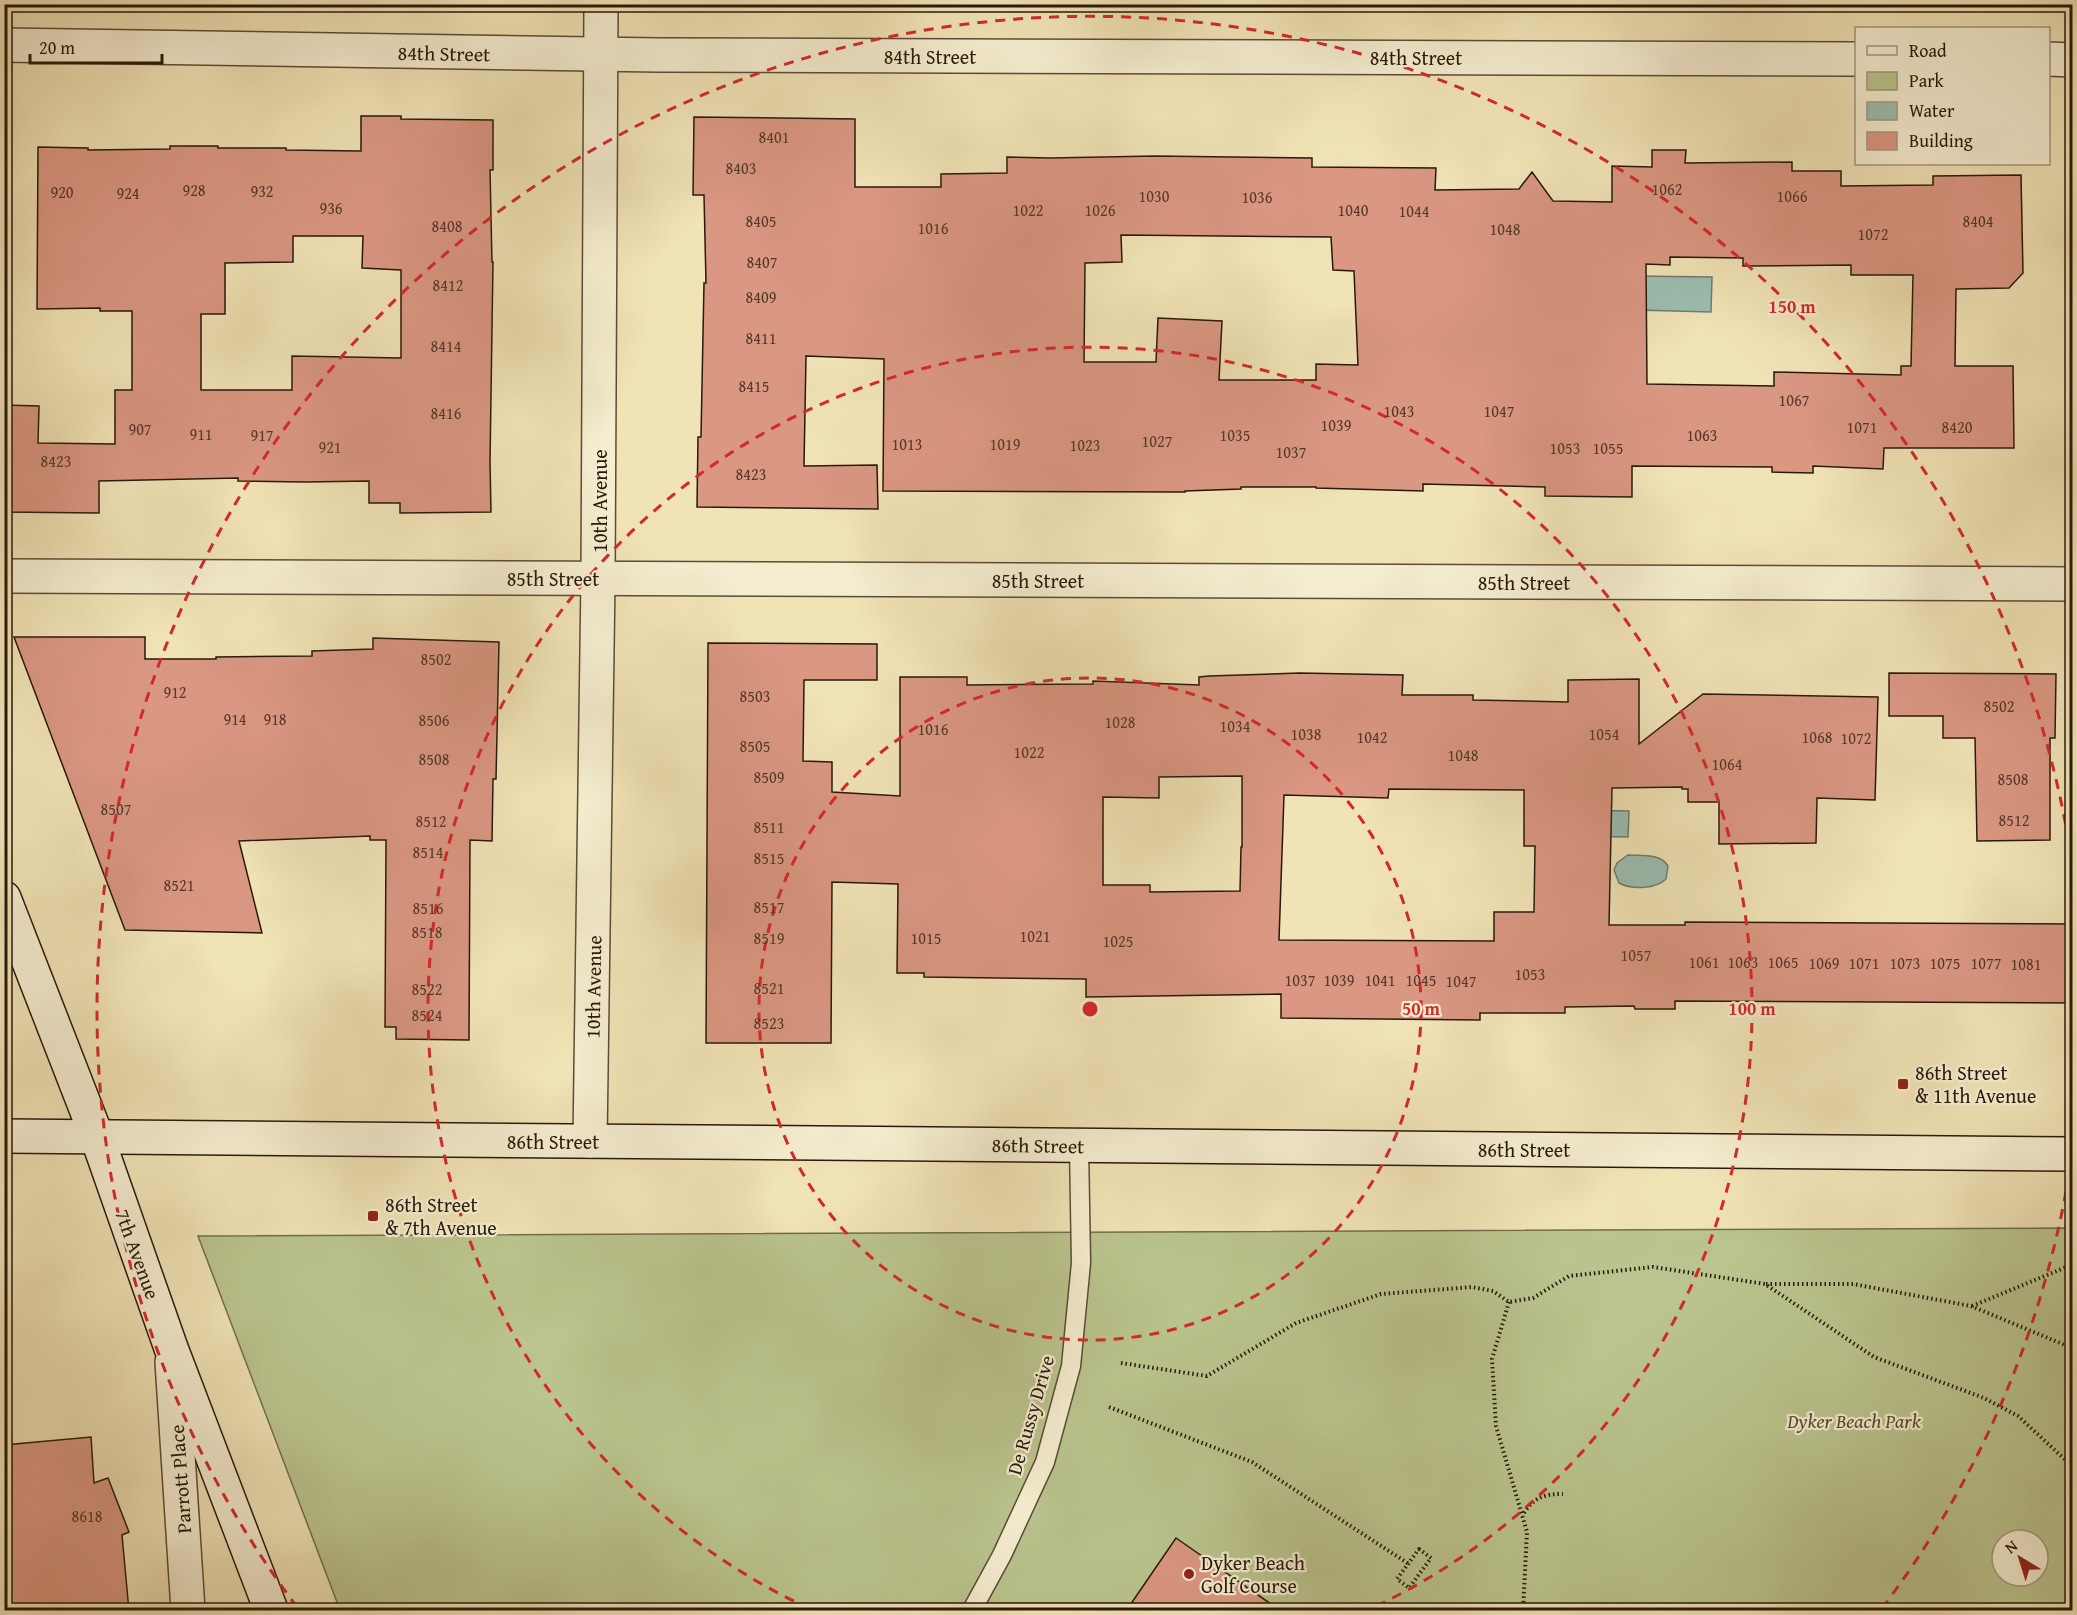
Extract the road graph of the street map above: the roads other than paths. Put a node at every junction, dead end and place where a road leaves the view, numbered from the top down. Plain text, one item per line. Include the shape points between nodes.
1 (602, 4) edge
2 (4, 45) edge
3 (601, 54) junction
4 (1855, 59) edge
5 (2050, 59) edge
6 (2073, 60) edge
7 (4, 576) edge
8 (598, 579) junction
9 (2073, 584) edge
10 (4, 898) edge
11 (4, 1136) edge
12 (97, 1137) junction
13 (590, 1141) junction
14 (1079, 1146) junction
15 (2073, 1154) edge
16 (171, 1348) junction
17 (188, 1611) edge
18 (271, 1611) edge
19 (972, 1611) edge

1 - 3 street, 10th Avenue
2 - 3 street, 84th Street
3 - 4 street, 84th Street
3 - 8 street, 10th Avenue
5 - 6 street
7 - 8 street, 85th Street
8 - 9 street, 85th Street
8 - 13 street, 10th Avenue
10 - 12 street, 7th Avenue
11 - 12 street, 86th Street
12 - 13 street, 86th Street
12 - 16 street, 7th Avenue
13 - 14 street, 86th Street
14 - 15 street, 86th Street
14 - 19 lane, De Russy Drive via 1081,1263 1071,1366 1044,1462
16 - 17 street, Parrott Place
16 - 18 street, 7th Avenue

